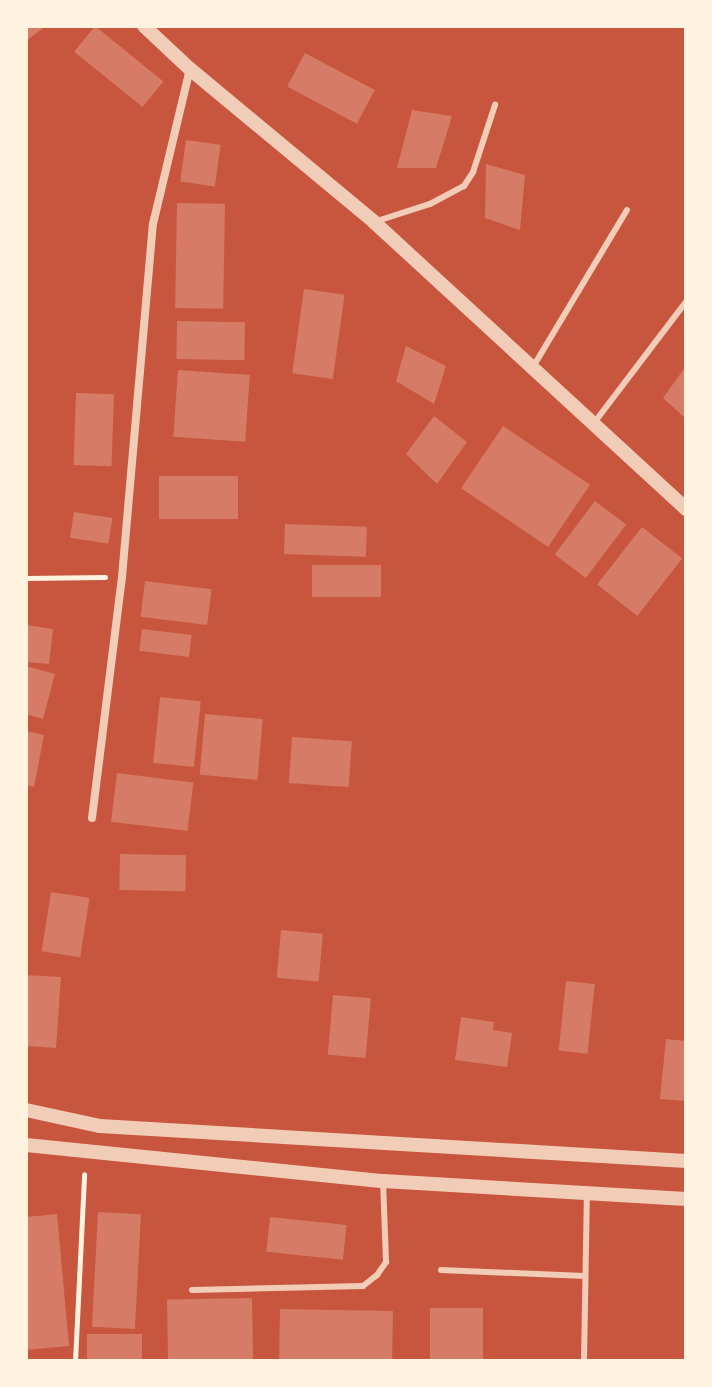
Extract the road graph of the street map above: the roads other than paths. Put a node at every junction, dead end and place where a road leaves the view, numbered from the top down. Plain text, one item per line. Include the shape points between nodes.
1 (144, 26) edge
2 (190, 69) junction
3 (495, 105) dead end
4 (627, 210) dead end
5 (374, 222) junction
6 (686, 302) edge
7 (533, 367) junction
8 (594, 423) junction
9 (686, 509) edge
10 (92, 818) dead end
11 (26, 1110) edge
12 (26, 1145) edge
13 (686, 1161) edge
14 (383, 1181) junction
15 (587, 1193) junction
16 (686, 1199) edge
17 (441, 1270) dead end
18 (585, 1276) junction
19 (192, 1290) dead end
20 (584, 1361) edge

1 - 2 street
2 - 5 street
2 - 10 street via 153,224 122,577
3 - 5 lane via 464,186 430,204
4 - 7 lane
5 - 7 street
6 - 8 lane
7 - 8 street
8 - 9 street
11 - 13 street via 100,1126
12 - 14 street
14 - 15 street
14 - 19 lane via 386,1262 363,1286
15 - 16 street
15 - 18 lane
17 - 18 lane
18 - 20 lane

